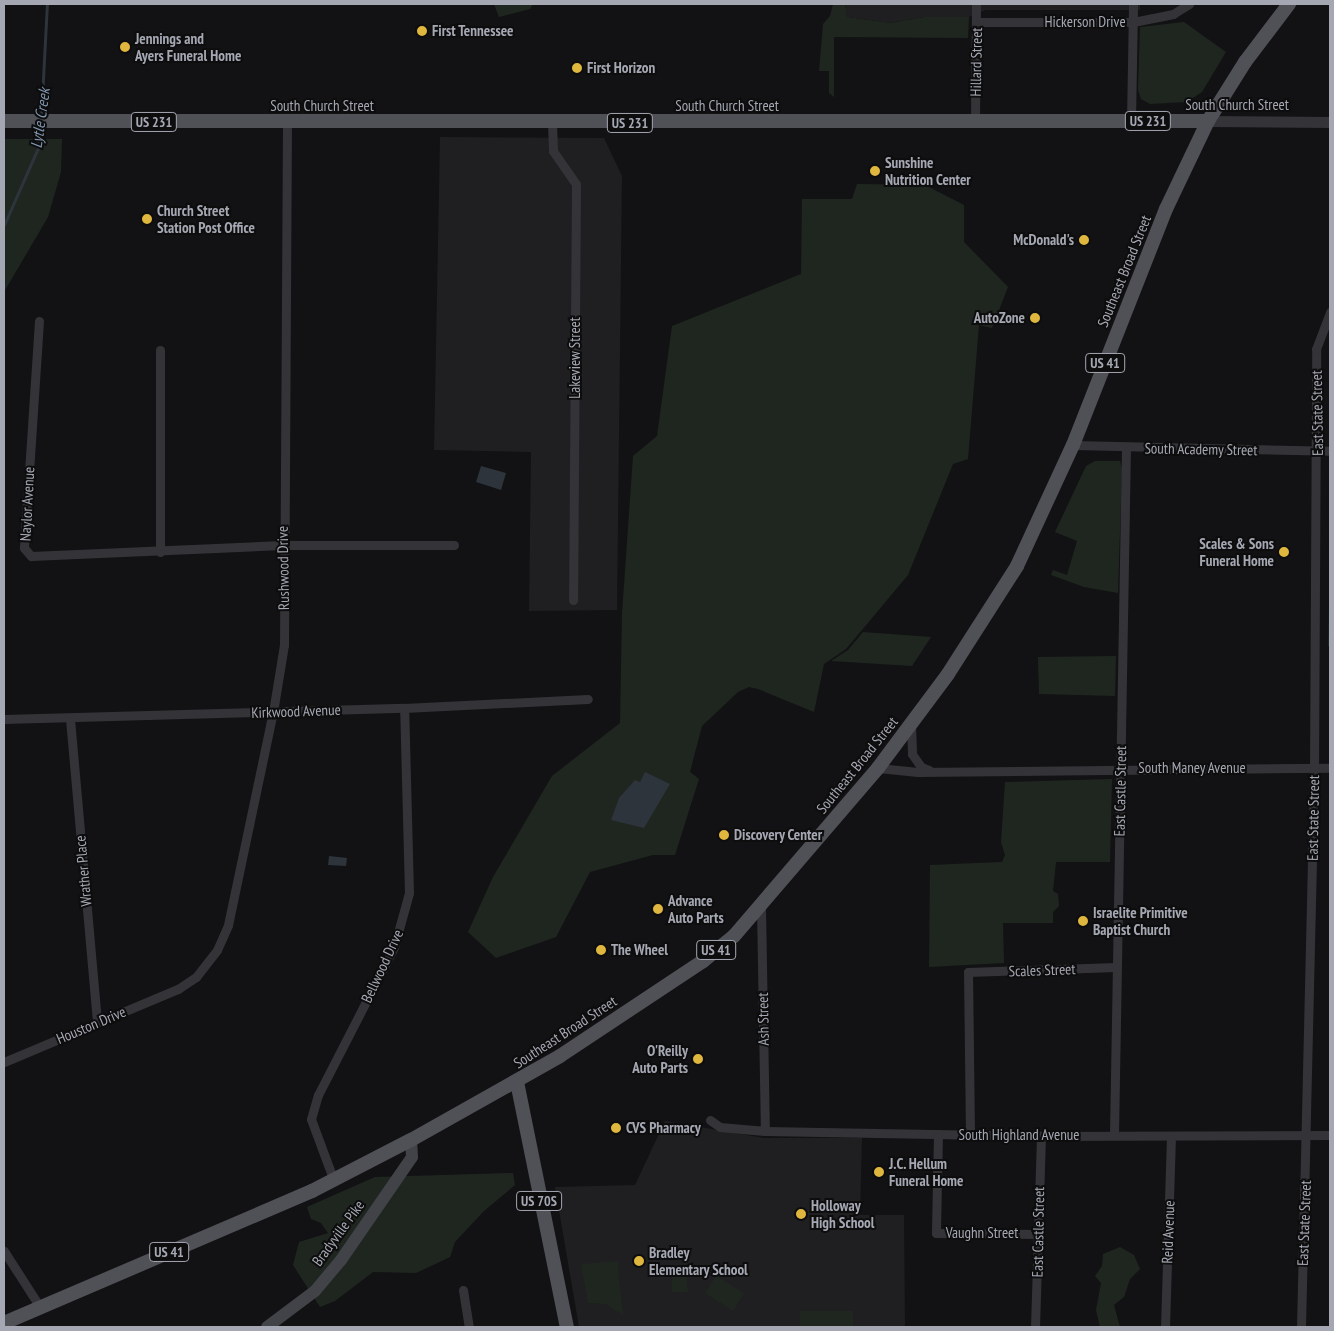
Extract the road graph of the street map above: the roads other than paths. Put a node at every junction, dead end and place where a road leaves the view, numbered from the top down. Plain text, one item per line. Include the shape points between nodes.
1 (976, 4) edge
2 (1133, 4) edge
3 (1189, 4) edge
4 (1289, 4) edge
5 (977, 22) junction
6 (1133, 22) junction
7 (5, 121) edge
8 (975, 121) junction
9 (1208, 121) junction
10 (287, 122) junction
11 (552, 122) junction
12 (1131, 122) junction
13 (1330, 122) edge
14 (1330, 312) edge
15 (39, 321) dead end
16 (160, 350) dead end
17 (1073, 445) junction
18 (1126, 448) junction
19 (1317, 451) junction
20 (1330, 451) edge
21 (282, 545) junction
22 (454, 545) dead end
23 (160, 552) junction
24 (573, 600) dead end
25 (588, 698) dead end
26 (404, 708) junction
27 (273, 712) junction
28 (4, 719) edge
29 (70, 719) junction
30 (912, 723) junction
31 (878, 768) junction
32 (1314, 768) junction
33 (1330, 768) edge
34 (1121, 769) junction
35 (934, 772) junction
36 (761, 907) junction
37 (1116, 967) junction
38 (178, 989) joint
39 (96, 1023) junction
40 (4, 1062) edge
41 (517, 1082) junction
42 (710, 1120) dead end
43 (765, 1131) junction
44 (938, 1134) junction
45 (970, 1135) junction
46 (1114, 1135) junction
47 (1040, 1136) junction
48 (1171, 1136) junction
49 (1306, 1136) junction
50 (1330, 1136) edge
51 (411, 1140) junction
52 (334, 1181) junction
53 (1038, 1234) junction
54 (4, 1251) edge
55 (463, 1290) dead end
56 (40, 1307) junction
57 (4, 1323) edge
58 (565, 1325) edge
59 (267, 1327) edge
60 (469, 1327) edge
61 (1035, 1327) edge
62 (1166, 1327) edge
63 (1301, 1327) edge

1 - 5 street, Hillard Street
2 - 6 street
3 - 6 street, Hickerson Drive via 1173,14
4 - 9 main road, US 41 via 1245,62
5 - 6 street, Hickerson Drive
5 - 8 street, Hillard Street
6 - 12 street
7 - 10 main road, South Church Street / US 231
8 - 11 main road, South Church Street / US 231
8 - 12 main road, South Church Street / US 231
9 - 12 main road, South Church Street / US 231
9 - 13 street, South Church Street
9 - 17 main road, Southeast Broad Street / US 41 via 1166,209
10 - 11 main road, South Church Street / US 231
10 - 21 street, Rushwood Drive
11 - 24 street, Lakeview Street via 553,151 576,184
14 - 19 street, East State Street via 1316,349
15 - 23 street, Naylor Avenue via 24,548 30,556
16 - 23 street
17 - 18 street, South Academy Street
17 - 30 main road, Southeast Broad Street / US 41 via 1017,566 948,674
18 - 19 street, South Academy Street
18 - 34 street, East Castle Street
19 - 20 street, South Academy Street
19 - 32 street, East State Street
21 - 22 street, Naylor Avenue
21 - 23 street, Naylor Avenue
21 - 27 street, Rushwood Drive via 284,645
25 - 26 street, Kirkwood Avenue
26 - 27 street, Kirkwood Avenue
26 - 52 street, Bellwood Drive via 409,893 394,947 318,1095 311,1120
27 - 29 street, Kirkwood Avenue
27 - 38 street, Rushwood Drive via 228,925 217,950 196,977
28 - 29 street, Kirkwood Avenue
29 - 39 street, Wrather Place
30 - 31 main road, Southeast Broad Street / US 41
30 - 35 street via 911,744 915,761
31 - 35 street, South Maney Avenue
31 - 36 main road, Southeast Broad Street / US 41
32 - 33 street, South Maney Avenue
32 - 34 street, South Maney Avenue
32 - 49 street, East State Street
34 - 35 street, South Maney Avenue
34 - 37 street, East Castle Street
36 - 41 main road, Southeast Broad Street / US 41 via 734,936 703,961
36 - 43 street, Ash Street
37 - 45 street, Scales Street via 968,972
37 - 46 street, East Castle Street
38 - 39 street, Houston Drive
39 - 40 street, Houston Drive
41 - 51 main road, Southeast Broad Street / US 41
41 - 58 main road, US 70S
42 - 43 street, South Highland Avenue via 720,1127
43 - 44 street, South Highland Avenue
44 - 45 street, South Highland Avenue
44 - 53 street, Vaughn Street via 936,1233
45 - 47 street, South Highland Avenue
46 - 47 street, South Highland Avenue
46 - 48 street, South Highland Avenue
47 - 53 street, East Castle Street
48 - 49 street, South Highland Avenue
48 - 62 street, Reid Avenue
49 - 50 street, South Highland Avenue
49 - 63 street, East State Street
51 - 52 main road, Southeast Broad Street / US 41
51 - 59 main road, Bradyville Pike via 412,1157 341,1260 316,1291
52 - 56 main road, Southeast Broad Street / US 41
53 - 61 street, East Castle Street
54 - 56 street
55 - 60 street
56 - 57 main road, Southeast Broad Street / US 41

